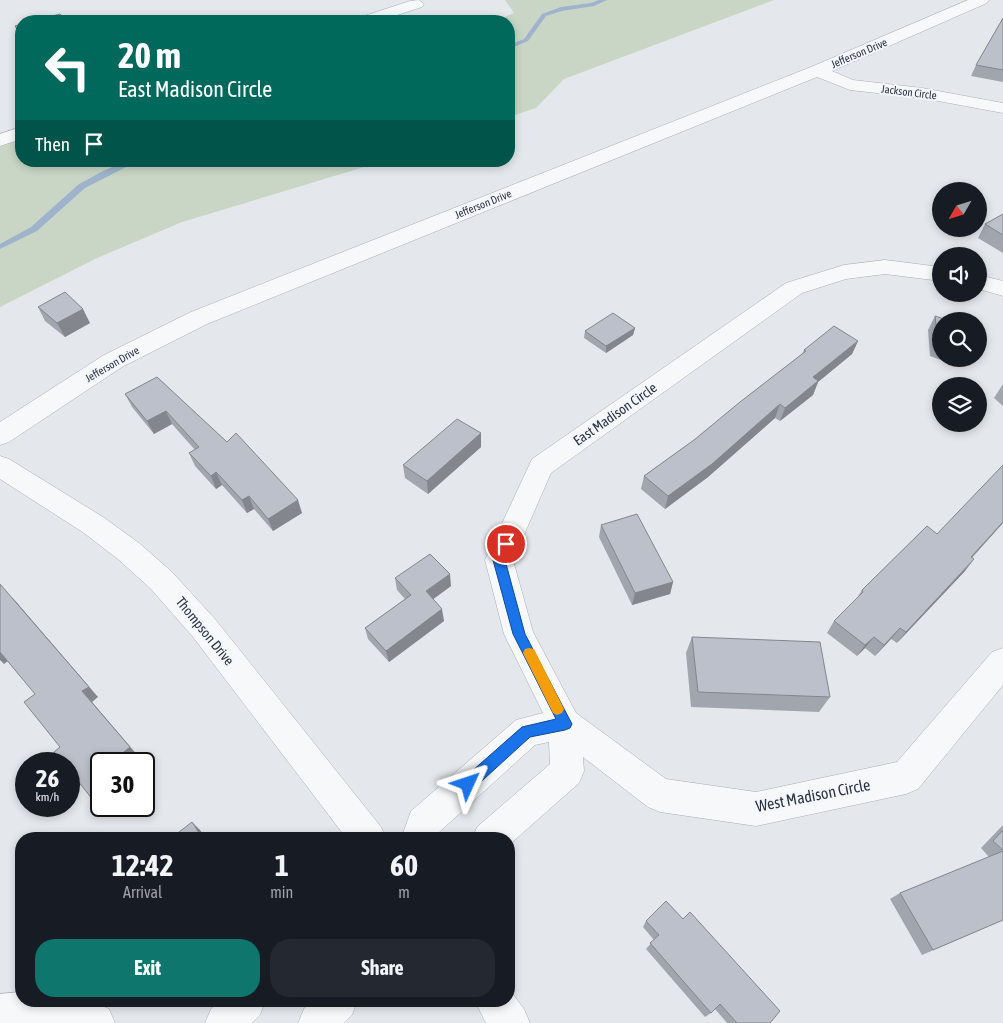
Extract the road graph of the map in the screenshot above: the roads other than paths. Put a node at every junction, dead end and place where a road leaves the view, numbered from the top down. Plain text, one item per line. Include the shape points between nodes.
1 (981, 0) edge
2 (416, 4) dead end
3 (382, 15) edge
4 (817, 71) junction
5 (1003, 108) edge
6 (15, 135) edge
7 (0, 140) edge
8 (932, 273) edge
9 (987, 284) edge
10 (1003, 289) edge
11 (0, 435) edge
12 (0, 466) edge
13 (1003, 662) edge
14 (565, 724) junction
15 (364, 832) edge
16 (420, 832) edge
17 (497, 832) edge
18 (240, 1007) edge
19 (333, 1007) edge
20 (498, 1007) edge
21 (0, 1013) edge
22 (95, 1023) edge
23 (225, 1023) edge
24 (318, 1023) edge
25 (510, 1023) edge

1 - 4 street, Jefferson Drive
2 - 3 street
4 - 5 street, Jackson Circle via 850,85 922,93
4 - 11 street, Jefferson Drive via 199,318 113,360
6 - 7 street
8 - 14 street, East Madison Circle via 885,267 844,272 794,288 541,466 499,560 519,634
9 - 10 street
12 - 15 street, Thompson Drive via 109,537 176,595
13 - 14 street, West Madison Circle via 906,777 756,809 660,795
14 - 16 street via 527,732 423,823
14 - 17 street, East Madison Circle via 566,771
18 - 23 street
19 - 24 street
20 - 25 street
21 - 22 street via 61,1008

